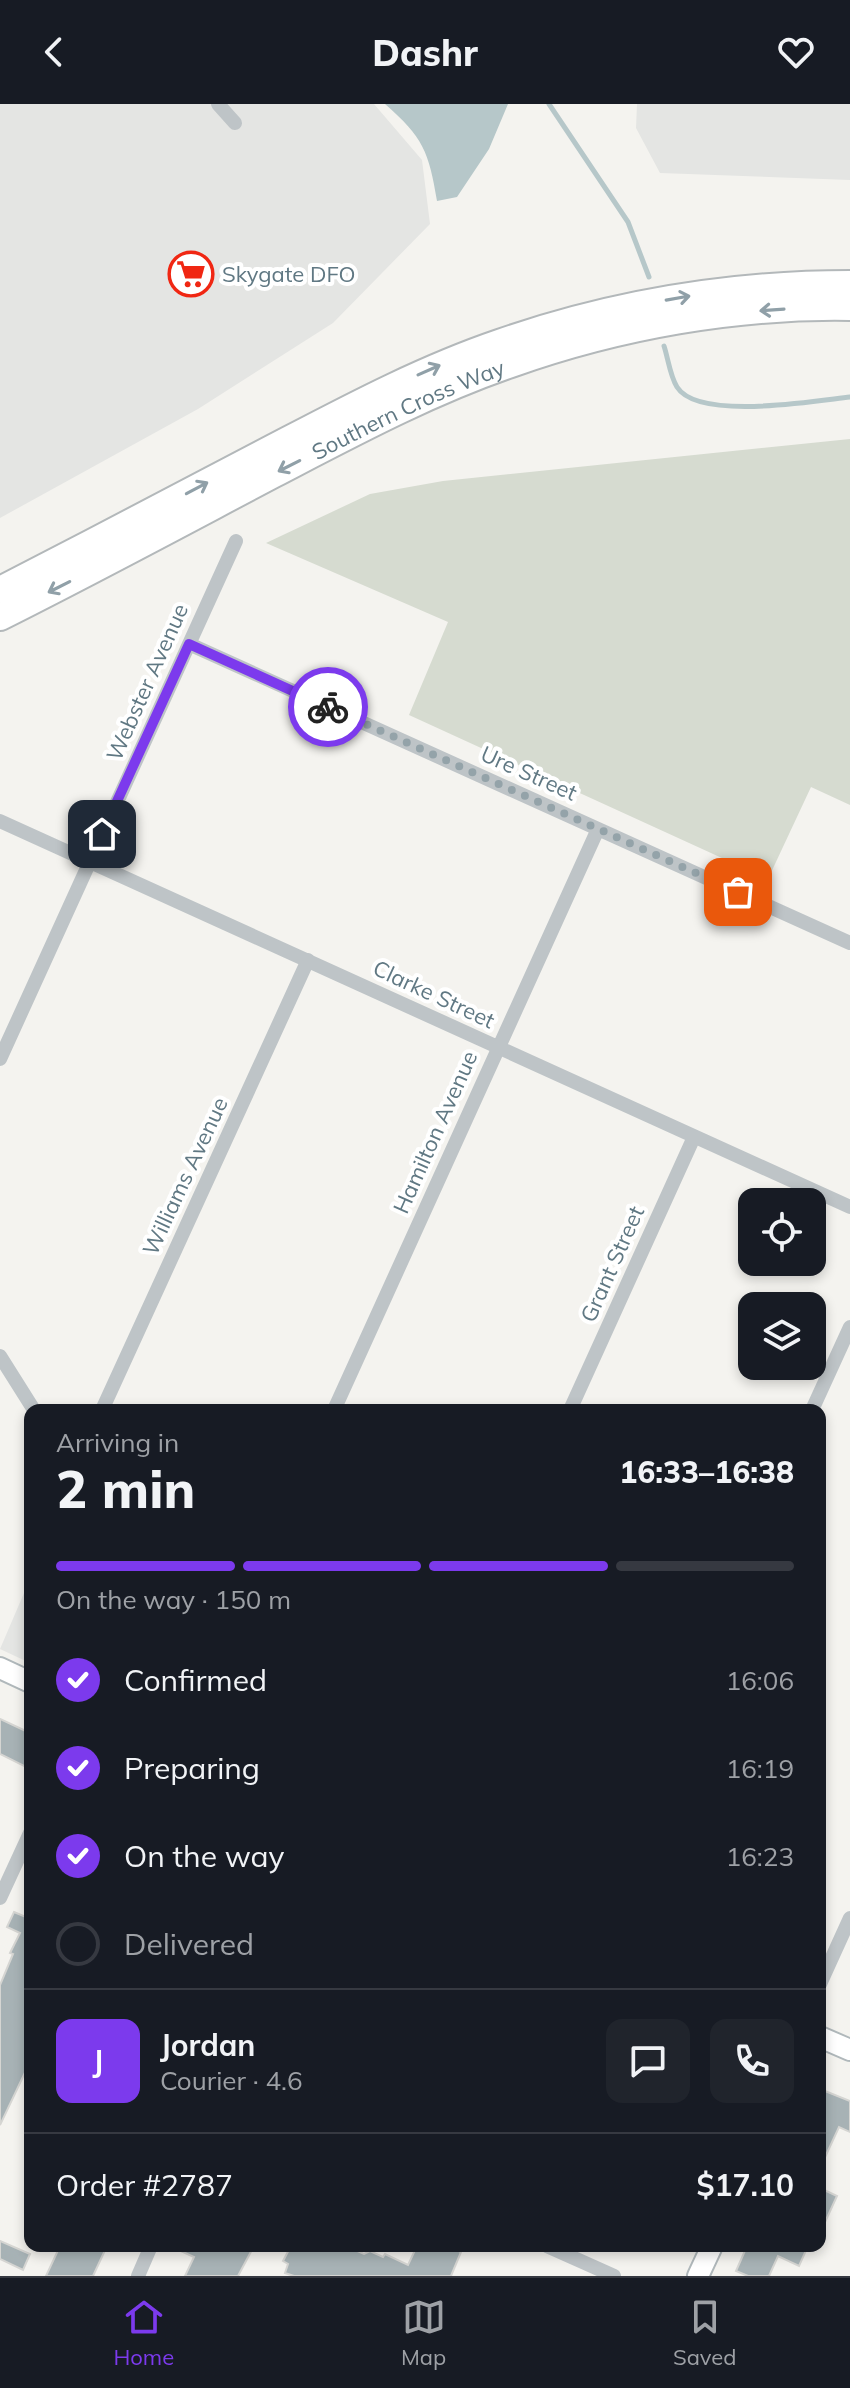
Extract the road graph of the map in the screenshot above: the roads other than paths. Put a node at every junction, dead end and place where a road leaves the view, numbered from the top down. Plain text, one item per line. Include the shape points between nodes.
1 (218, 104) edge
2 (235, 123) dead end
3 (850, 284) edge
4 (850, 307) edge
5 (236, 541) dead end
6 (0, 590) edge
7 (0, 617) edge
8 (189, 644) junction
9 (0, 821) edge
10 (598, 829) junction
11 (90, 861) junction
12 (850, 943) edge
13 (308, 960) junction
14 (498, 1047) junction
15 (0, 1059) edge
16 (694, 1137) junction
17 (850, 1207) edge
18 (850, 1327) edge
19 (0, 1356) edge
20 (30, 1404) edge
21 (105, 1404) edge
22 (337, 1404) edge
23 (573, 1404) edge
24 (815, 1404) edge
25 (0, 1668) edge
26 (24, 1679) edge
27 (24, 1846) edge
28 (0, 1898) edge
29 (850, 1918) edge
30 (826, 1971) edge
31 (826, 2040) edge
32 (850, 2050) edge
33 (148, 2252) edge
34 (560, 2252) edge
35 (709, 2252) edge
36 (138, 2276) edge
37 (614, 2276) edge
38 (698, 2276) edge

1 - 2 street
6 -> 3 highway, Southern Cross Way via 370,398 500,342 610,311 687,297
4 -> 7 highway, Southern Cross Way via 693,319 612,334 510,364 343,439
5 - 8 street, Webster Avenue
8 - 10 street, Ure Street
8 - 11 street, Webster Avenue
9 - 11 street, Clarke Street
10 - 12 street, Ure Street
10 - 14 street, Hamilton Avenue
11 - 13 street, Clarke Street
11 - 15 street, Webster Avenue
13 - 14 street, Clarke Street
13 - 21 street, Williams Avenue
14 - 16 street, Clarke Street
14 - 22 street, Hamilton Avenue
16 - 17 street, Clarke Street
16 - 23 street, Grant Street
18 - 24 street
19 - 20 street
25 - 26 main road
27 - 28 street
29 - 30 street
31 - 32 main road
33 - 36 street
34 - 37 street
35 - 38 main road

